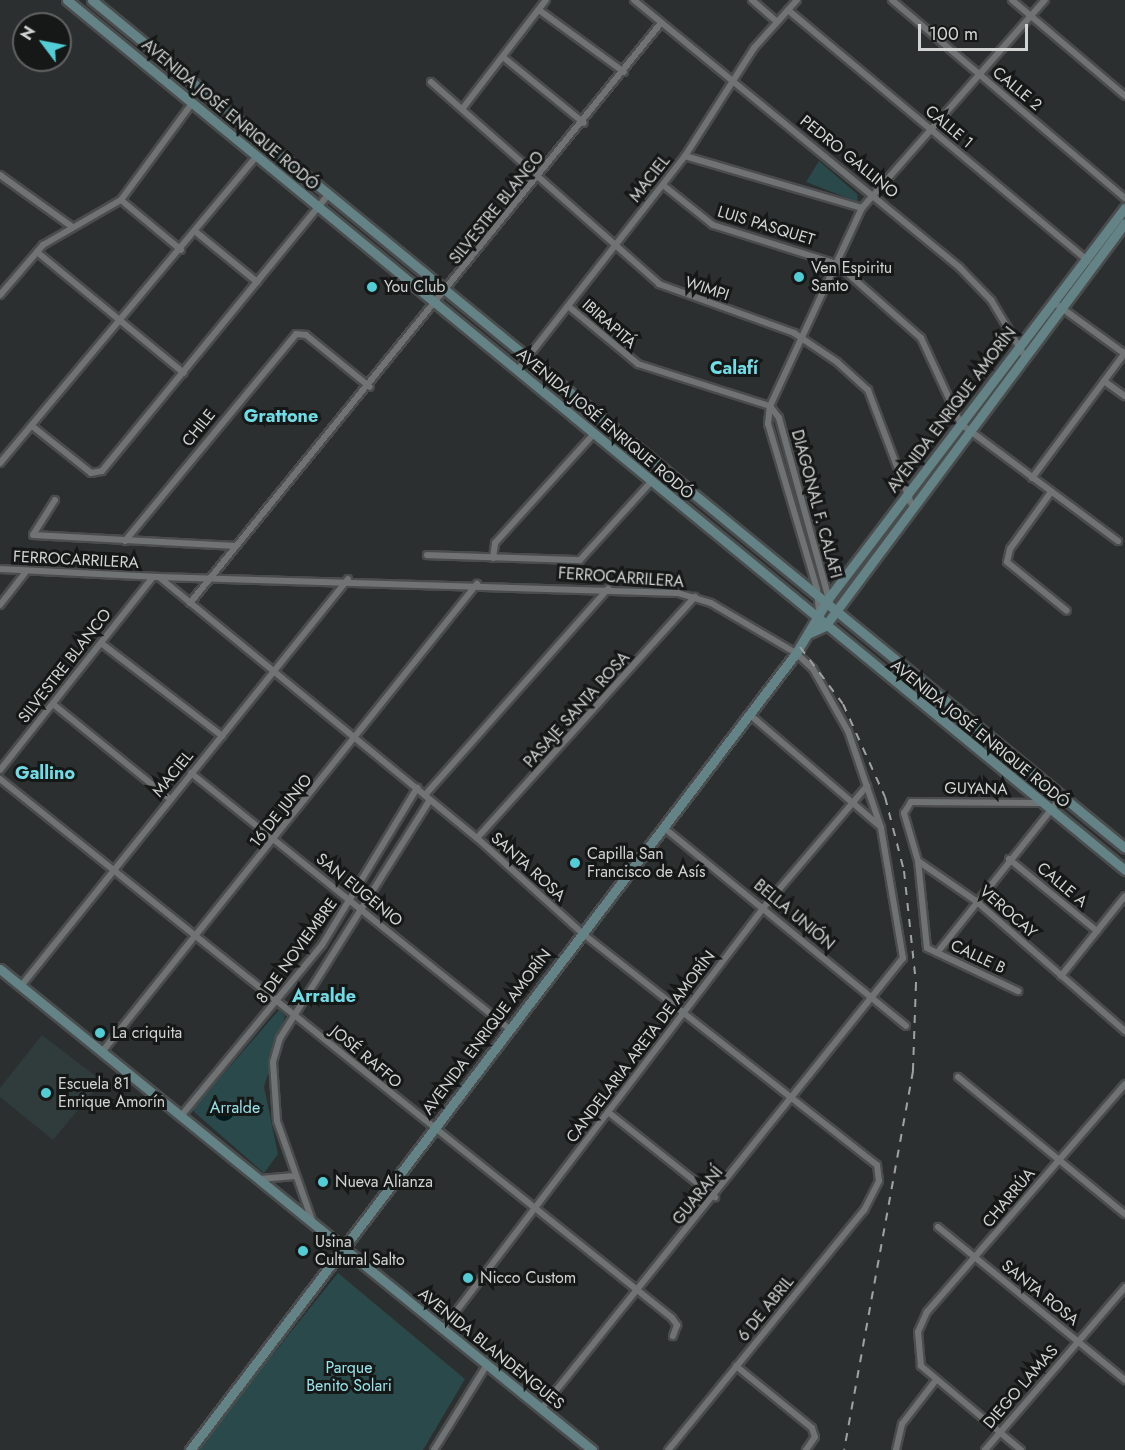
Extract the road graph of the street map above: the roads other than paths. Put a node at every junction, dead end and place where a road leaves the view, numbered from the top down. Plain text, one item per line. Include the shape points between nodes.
1 (67, 0) edge
2 (92, 0) edge
3 (546, 0) edge
4 (634, 0) edge
5 (752, 0) edge
6 (796, 0) edge
7 (892, 0) edge
8 (1012, 0) edge
9 (1045, 0) edge
10 (788, 9) junction
11 (539, 10) junction
12 (1031, 16) junction
13 (777, 22) junction
14 (661, 23) junction
15 (126, 28) junction
16 (118, 41) junction
17 (503, 57) junction
18 (624, 72) junction
19 (982, 76) junction
20 (431, 82) dead end
21 (735, 82) junction
22 (1125, 96) edge
23 (193, 102) junction
24 (463, 108) junction
25 (225, 110) junction
26 (217, 122) junction
27 (584, 123) junction
28 (931, 129) junction
29 (257, 156) junction
30 (686, 156) junction
31 (0, 175) edge
32 (540, 177) junction
33 (663, 185) junction
34 (872, 193) junction
35 (328, 195) junction
36 (1125, 198) edge
37 (121, 200) junction
38 (318, 207) junction
39 (862, 208) junction
40 (1125, 208) edge
41 (1125, 223) edge
42 (70, 226) junction
43 (195, 232) junction
44 (616, 244) junction
45 (181, 250) junction
46 (37, 252) junction
47 (1090, 262) junction
48 (837, 264) junction
49 (257, 282) junction
50 (446, 292) junction
51 (0, 295) edge
52 (436, 304) junction
53 (1057, 305) junction
54 (568, 306) junction
55 (122, 322) junction
56 (802, 337) junction
57 (1021, 352) junction
58 (1125, 353) edge
59 (527, 358) junction
60 (518, 371) junction
61 (183, 373) junction
62 (1104, 381) junction
63 (370, 387) junction
64 (1125, 396) edge
65 (770, 406) junction
66 (32, 426) junction
67 (964, 427) junction
68 (594, 435) junction
69 (0, 463) edge
70 (1032, 478) junction
71 (651, 482) junction
72 (1051, 492) junction
73 (55, 500) dead end
74 (908, 500) junction
75 (124, 541) junction
76 (1118, 541) dead end
77 (237, 546) junction
78 (427, 555) dead end
79 (493, 558) junction
80 (0, 569) edge
81 (25, 573) junction
82 (214, 576) junction
83 (155, 577) junction
84 (348, 579) junction
85 (477, 584) junction
86 (608, 590) junction
87 (695, 597) junction
88 (190, 603) junction
89 (0, 605) edge
90 (821, 606) junction
91 (834, 611) junction
92 (1067, 611) dead end
93 (825, 626) junction
94 (810, 633) junction
95 (101, 643) junction
96 (796, 653) junction
97 (275, 669) junction
98 (53, 704) junction
99 (749, 714) junction
100 (222, 736) junction
101 (357, 737) junction
102 (0, 770) edge
103 (191, 773) junction
104 (0, 779) edge
105 (867, 786) junction
106 (417, 788) junction
107 (428, 797) junction
108 (1061, 797) junction
109 (170, 799) junction
110 (1041, 803) junction
111 (853, 804) junction
112 (1050, 810) junction
113 (663, 827) junction
114 (881, 828) junction
115 (477, 838) junction
116 (276, 839) junction
117 (1125, 848) edge
118 (1009, 859) junction
119 (918, 861) junction
120 (1125, 870) edge
121 (111, 871) junction
122 (1125, 896) edge
123 (350, 901) junction
124 (976, 901) junction
125 (764, 907) junction
126 (359, 909) junction
127 (1097, 931) junction
128 (582, 933) junction
129 (196, 937) junction
130 (937, 953) junction
131 (0, 969) edge
132 (1061, 976) junction
133 (21, 986) junction
134 (1018, 990) dead end
135 (874, 999) junction
136 (278, 1004) junction
137 (292, 1012) junction
138 (682, 1014) junction
139 (906, 1026) dead end
140 (509, 1029) junction
141 (1125, 1031) edge
142 (102, 1052) junction
143 (958, 1077) dead end
144 (1125, 1084) edge
145 (796, 1097) junction
146 (608, 1112) junction
147 (181, 1116) junction
148 (432, 1130) junction
149 (1058, 1161) junction
150 (295, 1176) junction
151 (258, 1179) junction
152 (879, 1181) joint
153 (715, 1197) junction
154 (533, 1210) junction
155 (1125, 1214) edge
156 (313, 1224) junction
157 (938, 1227) dead end
158 (343, 1249) junction
159 (976, 1258) junction
160 (1125, 1287) edge
161 (638, 1291) junction
162 (442, 1330) junction
163 (673, 1336) dead end
164 (1078, 1342) junction
165 (486, 1366) junction
166 (736, 1366) junction
167 (936, 1380) junction
168 (1125, 1380) edge
169 (541, 1409) junction
170 (1000, 1432) junction
171 (581, 1447) edge
172 (190, 1450) edge
173 (434, 1450) edge
174 (592, 1450) edge
175 (668, 1450) edge
176 (806, 1450) edge
177 (896, 1450) edge
178 (985, 1450) edge
179 (1021, 1450) edge

1 - 16 street, AVENIDA JOSÉ ENRIQUE RODÓ
2 - 15 street, AVENIDA JOSÉ ENRIQUE RODÓ
3 - 11 street
4 - 14 street, PEDRO GALLINO
5 - 13 street
6 - 10 street, MACIEL
7 - 19 street, CALLE 2
8 - 12 street
9 - 12 street, DIAGONAL F. CALAFI
10 - 13 street, MACIEL
10 - 28 street, CALLE 1
11 - 17 street
11 - 18 street
12 - 19 street, DIAGONAL F. CALAFI
12 - 22 street
13 - 21 street, MACIEL
14 - 18 street, SILVESTRE BLANCO
14 - 21 street, PEDRO GALLINO
15 - 16 street
15 - 25 street, AVENIDA JOSÉ ENRIQUE RODÓ
16 - 23 street, AVENIDA JOSÉ ENRIQUE RODÓ
17 - 24 street
17 - 27 street
18 - 27 street, SILVESTRE BLANCO
19 - 28 street, DIAGONAL F. CALAFI
19 - 36 street, CALLE 2
20 - 24 street, WIMPI
21 - 30 street, MACIEL
21 - 34 street, PEDRO GALLINO
23 - 26 street, AVENIDA JOSÉ ENRIQUE RODÓ
23 - 37 street
24 - 32 street, WIMPI
25 - 26 street
25 - 35 street, AVENIDA JOSÉ ENRIQUE RODÓ
26 - 29 street, AVENIDA JOSÉ ENRIQUE RODÓ
27 - 32 street, SILVESTRE BLANCO
28 - 34 street, DIAGONAL F. CALAFI
28 - 47 street, CALLE 1
29 - 38 street, AVENIDA JOSÉ ENRIQUE RODÓ
29 - 43 street
30 - 33 street, MACIEL
30 - 39 street
31 - 42 street
32 - 44 street, WIMPI
32 - 50 street, SILVESTRE BLANCO
33 - 44 street, MACIEL
33 - 48 street, LUIS PASQUET via 713,225
34 - 39 street, DIAGONAL F. CALAFI
34 - 57 street, PEDRO GALLINO via 982,288
35 - 38 street
35 - 50 street, AVENIDA JOSÉ ENRIQUE RODÓ
37 - 42 street
37 - 45 street
38 - 49 street
38 - 52 street, AVENIDA JOSÉ ENRIQUE RODÓ
39 - 48 street, DIAGONAL F. CALAFI
40 - 47 street, AVENIDA ENRIQUE AMORÍN
41 - 47 street, AVENIDA ENRIQUE AMORÍN
42 - 46 street
43 - 45 street
43 - 49 street
44 - 54 street, MACIEL
44 - 56 street, WIMPI via 670,291
45 - 55 street
46 - 51 street
46 - 55 street
47 - 53 street, AVENIDA ENRIQUE AMORÍN
48 - 56 street, DIAGONAL F. CALAFI
48 - 67 street, LUIS PASQUET via 921,338
49 - 61 street
50 - 52 street, SILVESTRE BLANCO
50 - 59 street, AVENIDA JOSÉ ENRIQUE RODÓ
52 - 60 street, AVENIDA JOSÉ ENRIQUE RODÓ
52 - 63 street, SILVESTRE BLANCO
53 - 57 street, AVENIDA ENRIQUE AMORÍN
53 - 58 street
54 - 59 street, MACIEL
54 - 65 street, IBIRAPITÁ via 630,360
55 - 61 street
55 - 66 street
56 - 65 street, DIAGONAL F. CALAFI
56 - 74 street, WIMPI via 868,390
57 - 67 street, AVENIDA ENRIQUE AMORÍN
58 - 62 street
59 - 60 street, MACIEL
59 - 90 street, AVENIDA JOSÉ ENRIQUE RODÓ
60 - 68 street, AVENIDA JOSÉ ENRIQUE RODÓ
61 - 66 street via 96,475
62 - 64 street
62 - 70 street
63 - 75 street, CHILE via 306,335 296,334
63 - 77 street, SILVESTRE BLANCO
65 - 90 street, DIAGONAL F. CALAFI via 779,418
65 - 90 street, DIAGONAL F. CALAFI via 768,424
66 - 69 street
67 - 70 street
67 - 74 street, AVENIDA ENRIQUE AMORÍN
68 - 71 street, AVENIDA JOSÉ ENRIQUE RODÓ
68 - 79 street via 495,543
70 - 72 street
71 - 79 street via 580,560
71 - 90 street, AVENIDA JOSÉ ENRIQUE RODÓ
72 - 76 street
72 - 92 street via 1010,549 1007,562
73 - 75 street via 32,530 38,537
74 - 90 street, AVENIDA ENRIQUE AMORÍN
74 - 91 street, AVENIDA ENRIQUE AMORÍN
75 - 77 street
77 - 82 street, SILVESTRE BLANCO
78 - 79 street
80 - 81 street, FERROCARRILERA
81 - 83 street, FERROCARRILERA
81 - 89 street
82 - 83 street, FERROCARRILERA
82 - 84 street, FERROCARRILERA
82 - 88 street, SILVESTRE BLANCO
83 - 88 street, SANTA ROSA
83 - 95 street, SILVESTRE BLANCO
84 - 85 street, FERROCARRILERA
84 - 97 street, MACIEL
85 - 86 street, FERROCARRILERA
85 - 101 street, 16 DE JUNIO
86 - 87 street, FERROCARRILERA
86 - 107 street, 8 DE NOVIEMBRE
87 - 96 street, FERROCARRILERA
87 - 115 street, PASAJE SANTA ROSA
88 - 97 street, SANTA ROSA
90 - 91 street, AVENIDA JOSÉ ENRIQUE RODÓ
90 - 93 street, AVENIDA JOSÉ ENRIQUE RODÓ
90 - 94 street, AVENIDA ENRIQUE AMORÍN
91 - 93 street, AVENIDA ENRIQUE AMORÍN
91 - 108 street, AVENIDA JOSÉ ENRIQUE RODÓ
93 - 94 street, AVENIDA ENRIQUE AMORÍN
93 - 110 street, AVENIDA JOSÉ ENRIQUE RODÓ
94 - 96 street, AVENIDA ENRIQUE AMORÍN
95 - 98 street, SILVESTRE BLANCO
95 - 100 street
96 - 99 street, AVENIDA ENRIQUE AMORÍN
96 - 105 street, FERROCARRILERA via 828,692
97 - 100 street, MACIEL
97 - 101 street, SANTA ROSA
98 - 102 street, SILVESTRE BLANCO
98 - 109 street
99 - 111 street
99 - 113 street, AVENIDA ENRIQUE AMORÍN
100 - 103 street, MACIEL
101 - 106 street, SANTA ROSA
101 - 116 street, 16 DE JUNIO
103 - 109 street, MACIEL
103 - 116 street, SAN EUGENIO
104 - 121 street, JOSÉ RAFFO
105 - 111 street, CANDELARIA ARETA DE AMORÍN
105 - 114 street, FERROCARRILERA
106 - 107 street, SANTA ROSA
106 - 123 street, 8 DE NOVIEMBRE
107 - 115 street, SANTA ROSA
107 - 126 street, 8 DE NOVIEMBRE
108 - 112 street
108 - 117 street, AVENIDA JOSÉ ENRIQUE RODÓ
109 - 121 street, MACIEL
110 - 112 street, AVENIDA JOSÉ ENRIQUE RODÓ
110 - 119 street, GUYANA via 911,802 903,813
111 - 114 street
111 - 125 street, CANDELARIA ARETA DE AMORÍN
112 - 118 street
112 - 120 street, AVENIDA JOSÉ ENRIQUE RODÓ
113 - 125 street, BELLA UNIÓN
113 - 128 street, AVENIDA ENRIQUE AMORÍN
114 - 135 street, FERROCARRILERA via 903,951
115 - 128 street, SANTA ROSA
116 - 123 street, SAN EUGENIO
116 - 129 street, 16 DE JUNIO
118 - 124 street
118 - 127 street, CALLE A
119 - 124 street, VEROCAY
119 - 130 street, CALLE B via 927,948
121 - 129 street, JOSÉ RAFFO
121 - 133 street, MACIEL
122 - 127 street
123 - 126 street, SAN EUGENIO
123 - 136 street, 8 DE NOVIEMBRE
124 - 130 street
124 - 132 street, VEROCAY
125 - 135 street, BELLA UNIÓN
125 - 138 street, CANDELARIA ARETA DE AMORÍN
126 - 137 street, 8 DE NOVIEMBRE
126 - 140 street, SAN EUGENIO
127 - 132 street
128 - 138 street, SANTA ROSA
128 - 140 street, AVENIDA ENRIQUE AMORÍN
129 - 136 street, JOSÉ RAFFO
129 - 142 street, 16 DE JUNIO
130 - 134 street, CALLE B
131 - 133 street, AVENIDA BLANDENGUES
132 - 141 street, VEROCAY
133 - 142 street, AVENIDA BLANDENGUES
135 - 139 street, BELLA UNIÓN
135 - 145 street, GUARANÍ
136 - 137 street, JOSÉ RAFFO
136 - 147 street, 8 DE NOVIEMBRE
137 - 148 street, JOSÉ RAFFO
137 - 150 street, 8 DE NOVIEMBRE via 273,1062 273,1087
138 - 145 street, SANTA ROSA
138 - 146 street, CANDELARIA ARETA DE AMORÍN
140 - 148 street, AVENIDA ENRIQUE AMORÍN
142 - 147 street, AVENIDA BLANDENGUES
143 - 149 street
144 - 149 street, CHARRÚA
145 - 152 street, SANTA ROSA via 870,1157
145 - 153 street, GUARANÍ
146 - 153 street
146 - 154 street, CANDELARIA ARETA DE AMORÍN
147 - 151 street, AVENIDA BLANDENGUES
148 - 154 street, JOSÉ RAFFO
148 - 158 street, AVENIDA ENRIQUE AMORÍN
149 - 155 street
149 - 159 street, CHARRÚA
150 - 151 street
150 - 156 street, 8 DE NOVIEMBRE
151 - 156 street, AVENIDA BLANDENGUES
152 - 166 street, 6 DE ABRIL via 864,1210
153 - 161 street, GUARANÍ
154 - 161 street, JOSÉ RAFFO
154 - 162 street, CANDELARIA ARETA DE AMORÍN
156 - 158 street, AVENIDA BLANDENGUES
157 - 159 street, SANTA ROSA
158 - 162 street, AVENIDA BLANDENGUES
158 - 172 street, AVENIDA ENRIQUE AMORÍN
159 - 164 street, SANTA ROSA
159 - 167 street, CHARRÚA via 927,1312 918,1332 916,1357
160 - 164 street, DIEGO LAMAS
161 - 163 street, JOSÉ RAFFO via 672,1318 677,1325
161 - 169 street, GUARANÍ
162 - 165 street, AVENIDA BLANDENGUES
164 - 168 street, SANTA ROSA
164 - 170 street, DIEGO LAMAS
165 - 169 street, AVENIDA BLANDENGUES
165 - 173 street
166 - 175 street, 6 DE ABRIL
166 - 176 street via 812,1428 812,1442
167 - 170 street
167 - 177 street via 903,1424
169 - 171 street, AVENIDA BLANDENGUES
170 - 178 street, DIEGO LAMAS
170 - 179 street
171 - 174 street, AVENIDA BLANDENGUES

